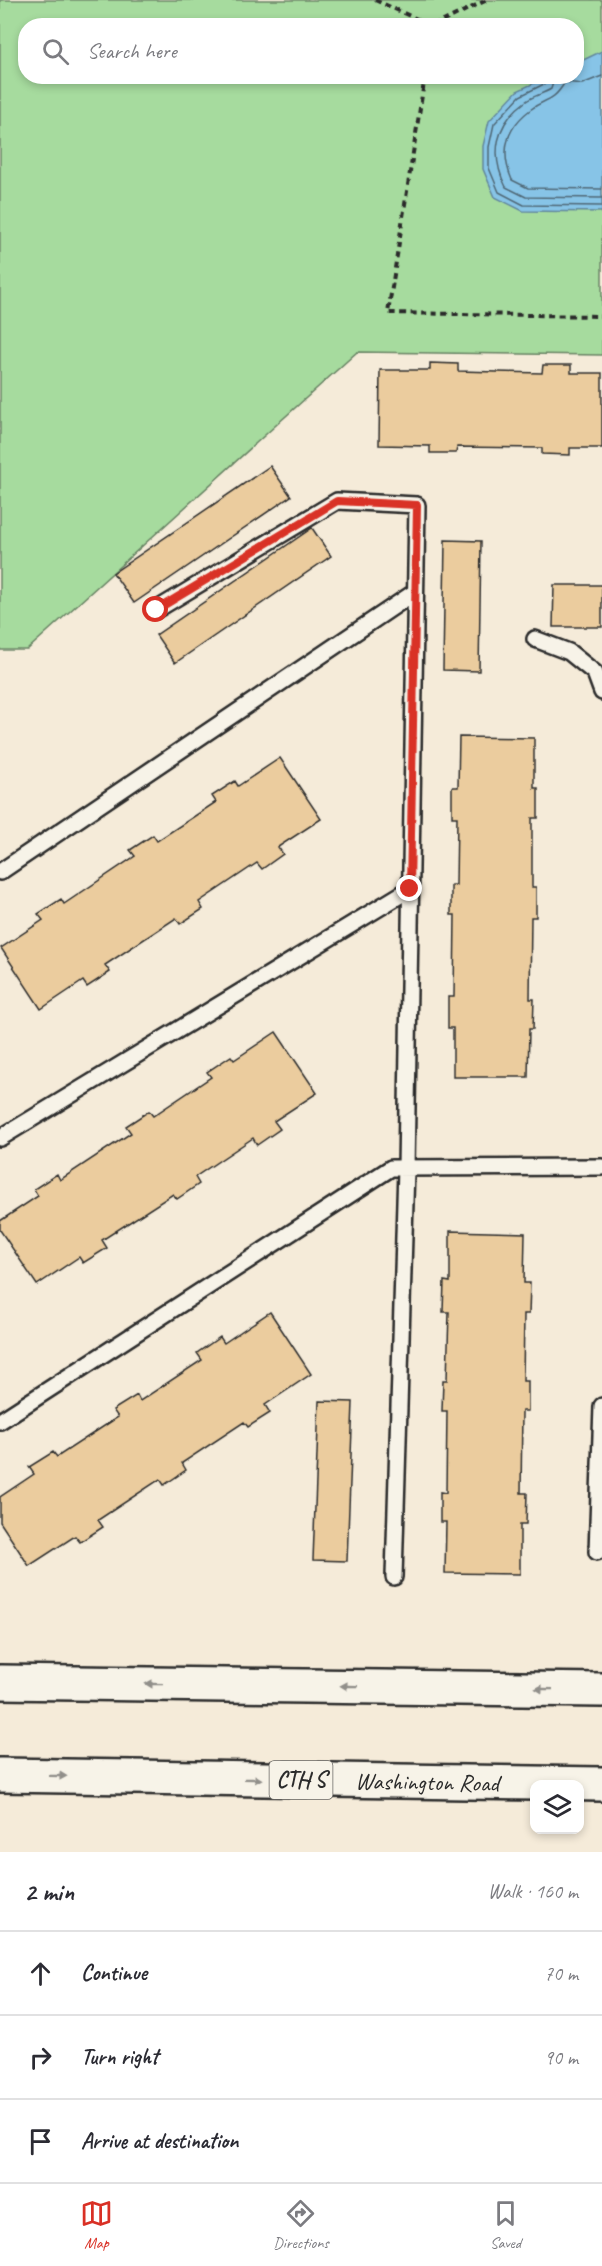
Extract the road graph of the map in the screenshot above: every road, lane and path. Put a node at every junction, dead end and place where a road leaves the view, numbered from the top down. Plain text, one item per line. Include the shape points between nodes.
1 (375, 0) edge
2 (487, 0) edge
3 (415, 18) edge
4 (450, 18) edge
5 (424, 84) edge
6 (602, 316) edge
7 (415, 592) junction
8 (156, 610) dead end
9 (535, 639) dead end
10 (602, 692) edge
11 (0, 872) edge
12 (410, 889) junction
13 (0, 1138) edge
14 (602, 1167) edge
15 (406, 1168) junction
16 (602, 1406) edge
17 (0, 1421) edge
18 (597, 1552) dead end
19 (394, 1577) dead end
20 (0, 1682) edge
21 (602, 1690) edge
22 (0, 1775) edge
23 (602, 1784) edge

1 - 3 path
2 - 4 path
5 - 6 path via 388,313
7 - 8 lane via 417,505 337,501
7 - 11 lane
7 - 12 lane
9 - 10 lane via 569,652 595,673
12 - 13 lane
12 - 15 lane
14 - 15 lane
15 - 17 lane via 391,1168
15 - 19 lane
16 - 18 lane
21 -> 20 main road
22 -> 23 main road, Washington Road / CTH S

